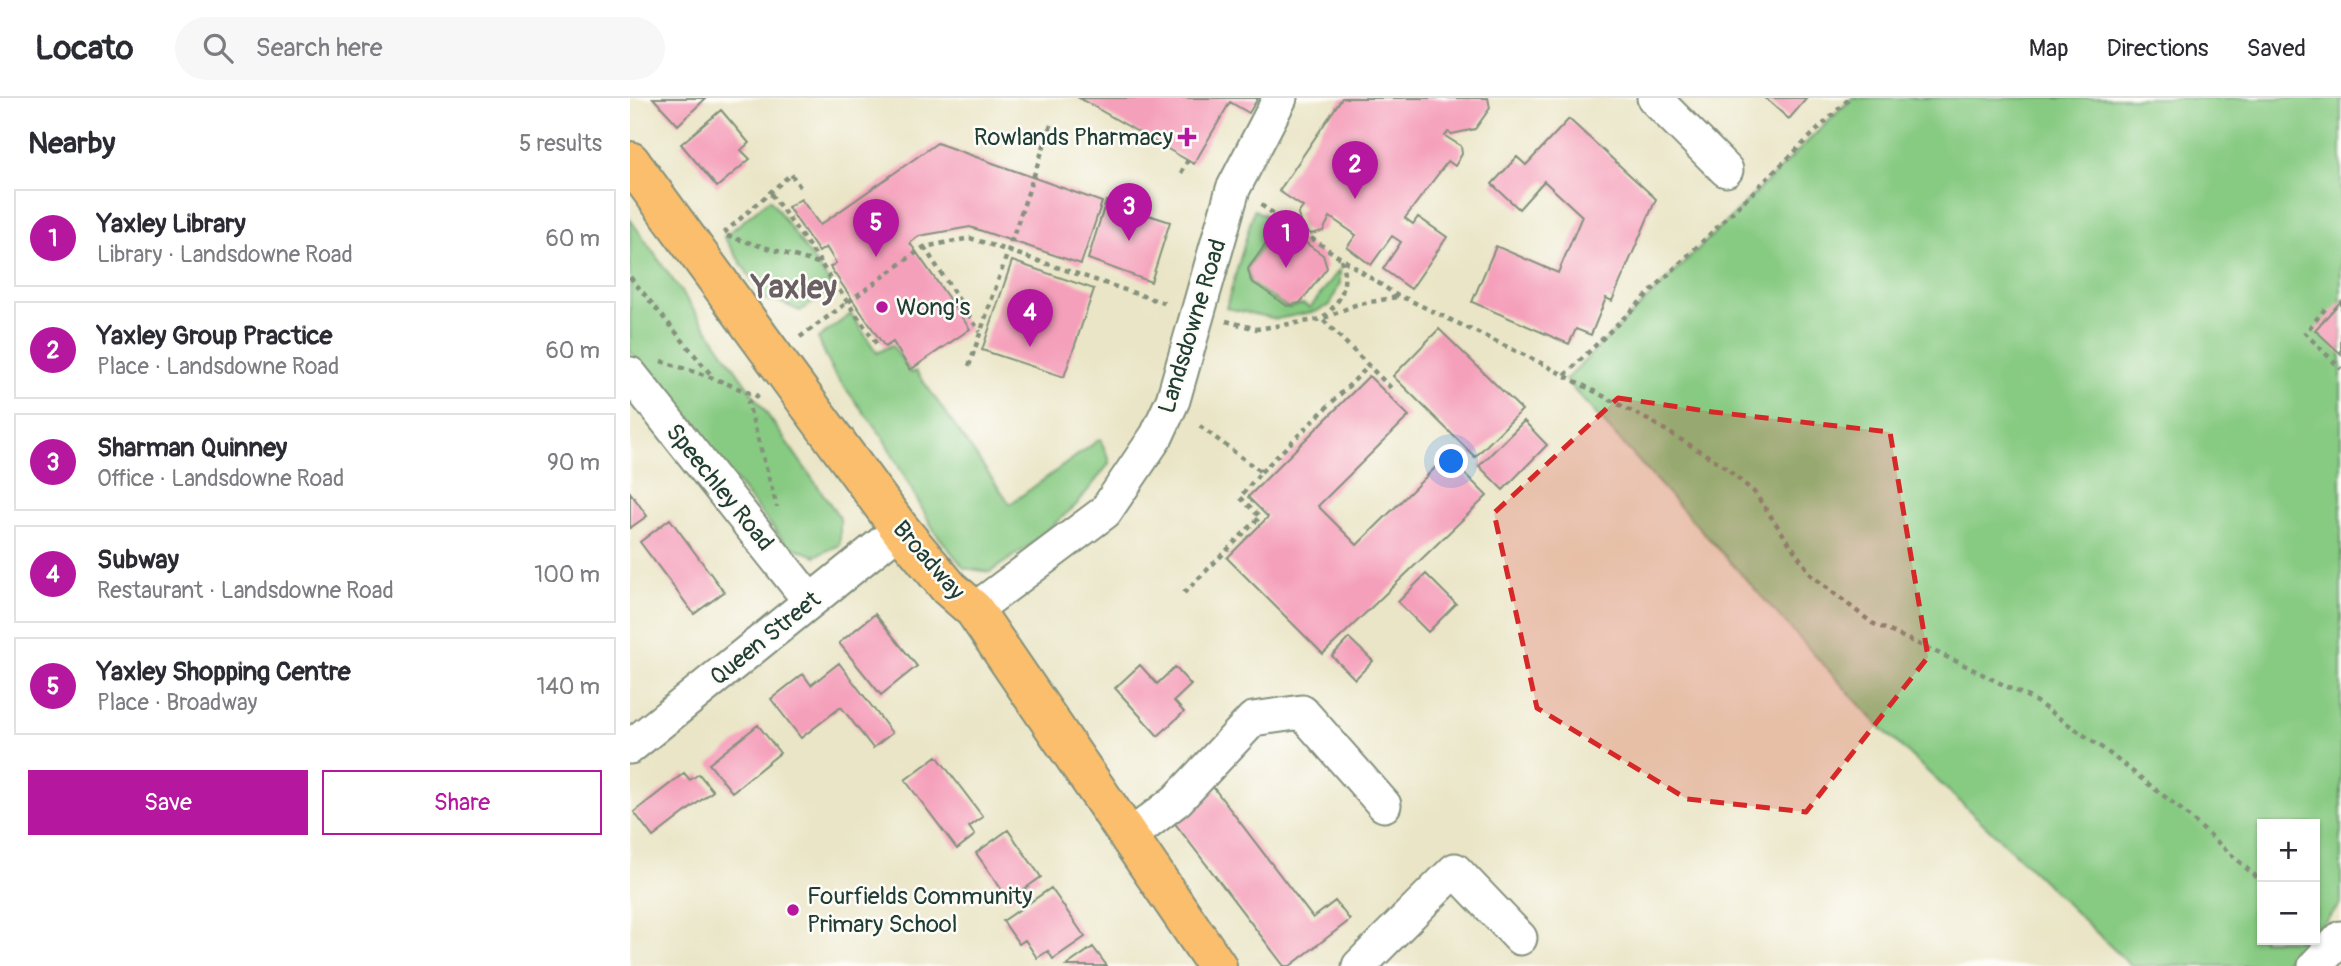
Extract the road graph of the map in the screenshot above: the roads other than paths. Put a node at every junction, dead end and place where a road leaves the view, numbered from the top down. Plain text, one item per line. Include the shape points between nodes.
1 (1280, 98) edge
2 (1654, 98) edge
3 (630, 161) edge
4 (1726, 170) dead end
5 (641, 366) edge
6 (900, 529) junction
7 (810, 601) junction
8 (974, 610) junction
9 (630, 747) edge
10 (1384, 805) dead end
11 (1129, 837) junction
12 (2341, 938) edge
13 (1520, 939) dead end
14 (1217, 966) edge
15 (1359, 966) edge
16 (2315, 966) edge

1 - 8 street, Landsdowne Road via 1233,189 1173,400 1157,435 1105,512
2 - 4 street via 1703,128
3 - 6 main road, Broadway
5 - 7 street, Speechley Road
6 - 7 street, Queen Street
6 - 8 main road, Broadway via 949,588
7 - 9 street, Queen Street
8 - 11 main road, Broadway
10 - 11 street via 1302,712 1253,719 1177,800
11 - 14 main road, Broadway
12 - 16 street
13 - 15 street via 1455,870

